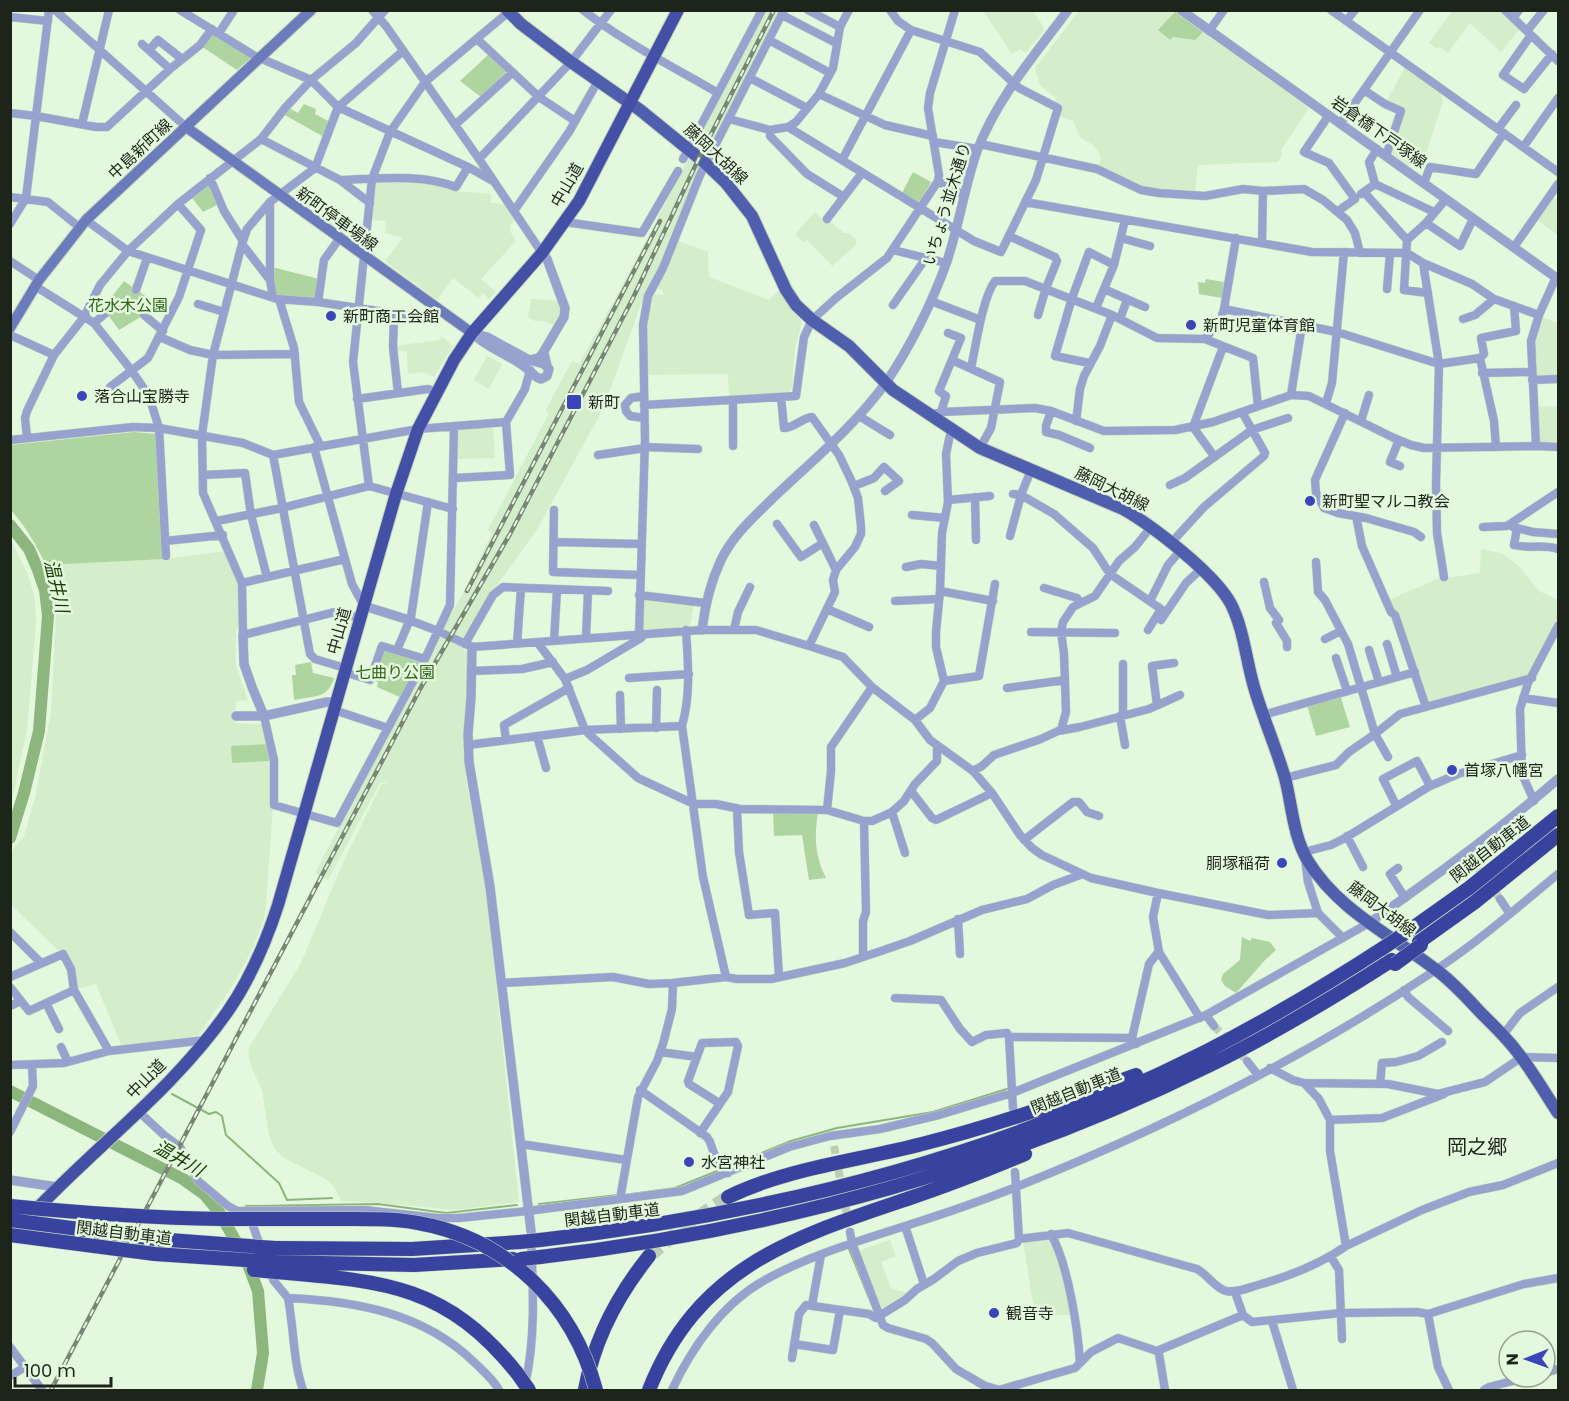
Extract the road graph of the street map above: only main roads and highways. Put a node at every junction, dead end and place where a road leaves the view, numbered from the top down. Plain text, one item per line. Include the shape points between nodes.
1 (311, 10) edge
2 (678, 10) edge
3 (509, 11) edge
4 (630, 102) junction
5 (186, 127) junction
6 (10, 328) edge
7 (472, 333) junction
8 (1558, 816) edge
9 (1558, 835) edge
10 (1393, 962) junction
11 (1303, 998) junction
12 (1558, 1113) edge
13 (728, 1197) tunnel mouth
14 (10, 1206) edge
15 (10, 1220) edge
16 (10, 1236) edge
17 (649, 1256) tunnel mouth
18 (276, 1267) junction
19 (529, 1390) edge
20 (585, 1390) edge
21 (596, 1390) edge
22 (649, 1390) edge

1 - 5 main road, 中島新町線
2 - 4 highway, 中山道
3 - 4 main road, 藤岡大胡線 via 571,62
4 - 7 highway, 中山道 via 579,201 542,253
4 - 12 main road, 藤岡大胡線 via 736,193 752,216 796,305 849,346 885,383 935,413 951,430 980,448 1123,509 1176,547 1224,594 1238,623 1304,852 1328,887 1369,923 1436,969 1503,1035
5 - 6 main road, 中島新町線 via 82,224 37,283
5 - 7 main road, 新町停車場線 via 232,160 275,199 339,238
7 - 16 highway, 中山道 via 418,429 267,939 242,989 206,1040 173,1077
8 - 11 highway, 関越自動車道, bridge via 1469,888
9 - 10 highway, 関越自動車道, bridge
10 - 18 highway, 関越自動車道, bridge via 1212,1064 1117,1108 980,1161 875,1193 774,1219 540,1257 414,1265
10 - 22 highway via 1349,994 1290,1027 1138,1104 967,1178 817,1230 759,1258 711,1295 684,1326
11 - 13 highway via 1142,1072 1039,1110 920,1145 786,1174
11 - 15 highway, 関越自動車道, bridge via 1205,1051 1022,1131 823,1192 719,1215 628,1230 535,1236 520,1242 412,1249 275,1248 156,1239
14 - 21 highway, bridge via 156,1216 397,1220 440,1228 496,1253 541,1289 577,1338
16 - 18 highway, bridge via 133,1255
17 - 20 highway via 609,1315 593,1355
18 - 19 highway, bridge via 369,1282 424,1297 484,1336

